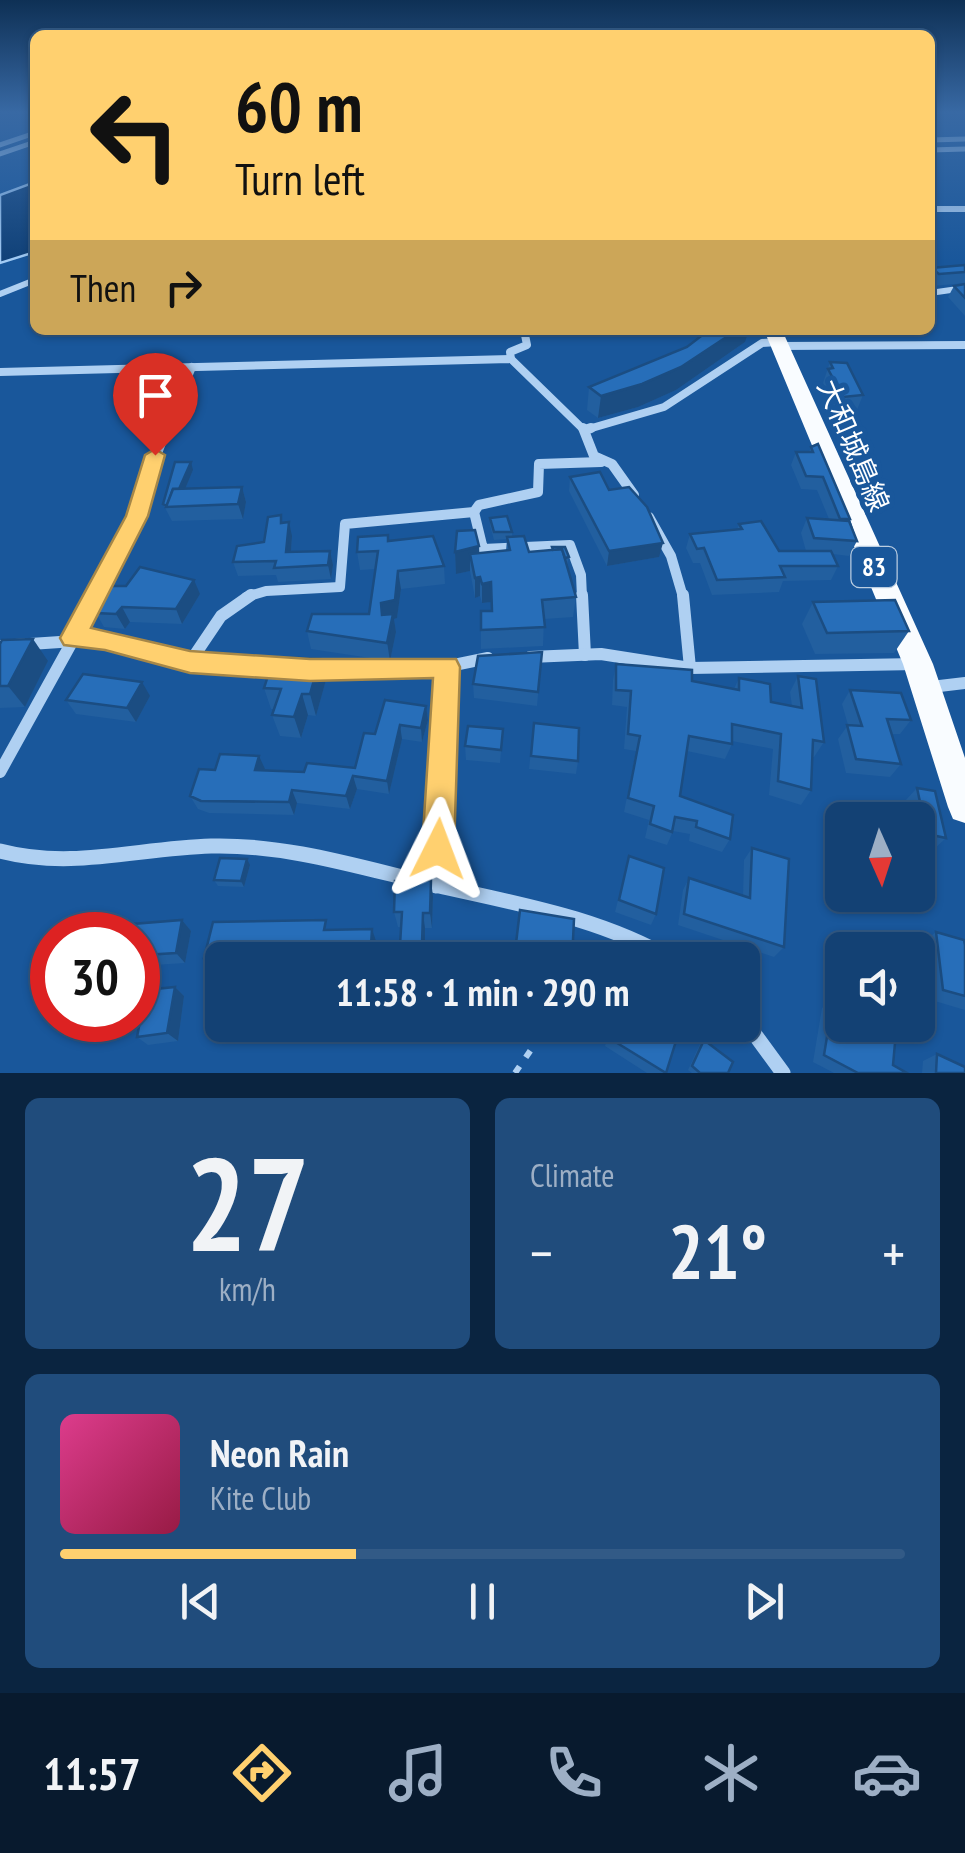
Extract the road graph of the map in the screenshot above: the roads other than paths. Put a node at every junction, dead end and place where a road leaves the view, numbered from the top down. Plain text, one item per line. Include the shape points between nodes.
1 (965, 209) edge
2 (935, 210) edge
3 (30, 282) edge
4 (965, 288) edge
5 (935, 292) edge
6 (0, 294) edge
7 (525, 335) edge
8 (777, 339) edge
9 (965, 345) edge
10 (511, 359) junction
11 (192, 367) junction
12 (0, 372) edge
13 (585, 430) junction
14 (606, 462) junction
15 (474, 512) junction
16 (73, 638) junction
17 (0, 646) edge
18 (585, 655) junction
19 (190, 662) junction
20 (447, 667) junction
21 (690, 668) junction
22 (922, 676) junction
23 (965, 683) edge
24 (0, 772) edge
25 (965, 807) edge
26 (0, 851) edge
27 (436, 886) junction
28 (646, 942) edge
29 (760, 1041) edge
30 (783, 1073) edge

1 - 2 street
3 - 6 street
4 - 5 street
7 - 10 street via 527,344 510,352
8 - 9 street
8 - 13 street via 664,407
8 - 22 main road, 大和城島線 / 83
10 - 11 street
10 - 13 street
11 - 12 street
11 - 16 street via 143,484 137,516
13 - 14 street via 594,456
14 - 15 street via 539,464 538,492 479,505
14 - 21 street via 674,554
15 - 18 street via 483,549 570,545 581,575
15 - 19 street via 345,524 340,587 246,592 214,621
16 - 17 street
16 - 19 street via 105,639
16 - 24 street
18 - 20 street via 474,658
18 - 21 street
19 - 20 street via 310,670
20 - 27 street
21 - 22 street
22 - 23 street
22 - 25 main road, 大和城島線 / 83
26 - 27 street via 76,862 264,846
27 - 28 street via 570,915
29 - 30 street

